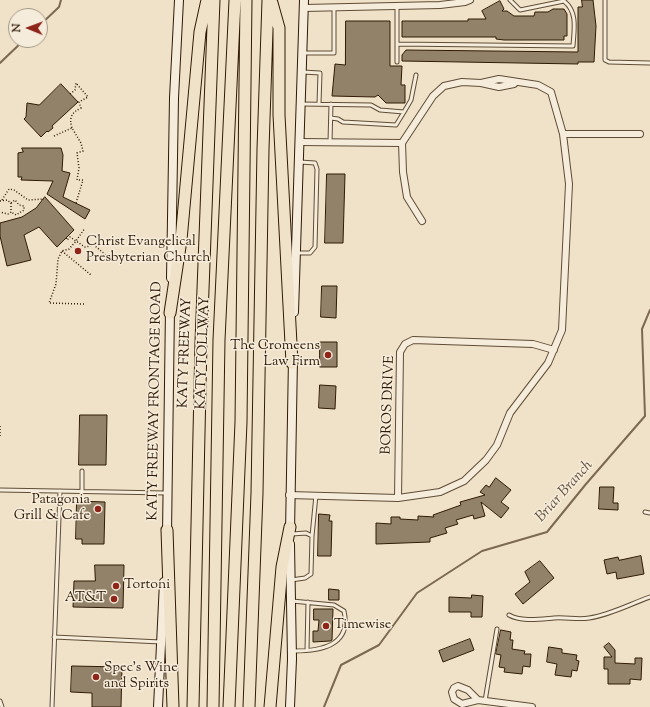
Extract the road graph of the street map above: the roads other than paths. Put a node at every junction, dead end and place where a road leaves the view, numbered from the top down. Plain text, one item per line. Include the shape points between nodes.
1 (179, 0) edge
2 (207, 0) edge
3 (214, 0) edge
4 (235, 0) edge
5 (246, 0) edge
6 (270, 0) edge
7 (470, 0) edge
8 (510, 0) edge
9 (605, 0) edge
10 (304, 4) edge
11 (397, 6) junction
12 (334, 7) junction
13 (397, 44) junction
14 (302, 53) junction
15 (397, 62) dead end
16 (650, 64) edge
17 (302, 72) junction
18 (416, 75) dead end
19 (301, 104) junction
20 (319, 104) junction
21 (331, 104) junction
22 (404, 112) junction
23 (330, 118) junction
24 (563, 134) junction
25 (640, 134) dead end
26 (300, 142) junction
27 (330, 142) junction
28 (402, 143) junction
29 (299, 162) junction
30 (422, 221) dead end
31 (296, 253) junction
32 (170, 313) junction
33 (554, 350) junction
34 (292, 363) junction
35 (82, 472) dead end
36 (0, 490) edge
37 (60, 491) junction
38 (82, 492) junction
39 (0, 494) edge
40 (168, 494) junction
41 (289, 495) junction
42 (316, 495) junction
43 (398, 498) junction
44 (645, 512) dead end
45 (650, 512) edge
46 (167, 530) junction
47 (290, 530) junction
48 (312, 536) junction
49 (291, 580) junction
50 (650, 597) edge
51 (291, 600) junction
52 (308, 602) junction
53 (508, 615) dead end
54 (498, 629) dead end
55 (54, 637) junction
56 (161, 642) junction
57 (292, 650) junction
58 (307, 650) junction
59 (478, 700) dead end
60 (0, 701) edge
61 (485, 701) junction
62 (2, 707) edge
63 (52, 707) edge
64 (158, 707) edge
65 (173, 707) edge
66 (193, 707) edge
67 (213, 707) edge
68 (229, 707) edge
69 (249, 707) edge
70 (270, 707) edge
71 (290, 707) edge
72 (532, 707) edge

1 - 32 main road, KATY FREEWAY FRONTAGE ROAD via 174,98
2 - 32 highway via 200,32 181,240
3 - 66 highway, KATY FREEWAY via 201,334
4 - 67 highway, KATY TOLLWAY via 219,340
5 - 68 highway via 241,422
6 - 34 highway via 279,28 279,115
6 - 69 highway via 263,149 257,493
7 - 11 street via 440,5
8 - 13 lane via 520,10 564,2 571,6 574,16 573,46
9 - 16 lane via 605,60
10 - 12 street
10 - 14 main road
11 - 12 street
11 - 13 lane
12 - 14 lane via 334,53
13 - 15 lane
14 - 17 main road
17 - 19 main road
17 - 20 lane via 320,72
18 - 22 lane via 411,100
19 - 20 lane
19 - 26 main road
20 - 21 lane
21 - 22 lane via 371,105 380,110
21 - 23 lane
22 - 23 lane via 396,125 343,122
23 - 27 lane
24 - 25 street
24 - 28 street via 551,92 538,85 499,79 444,86 433,96
24 - 33 street via 569,184 562,330
26 - 27 street
26 - 29 main road
27 - 28 street
28 - 30 street via 407,197
29 - 31 main road
29 - 31 lane via 314,163 317,169 315,247 310,253
31 - 34 main road
32 - 40 main road, KATY FREEWAY FRONTAGE ROAD
33 - 43 street via 548,363 510,413 497,445 486,460 464,481 440,492
33 - 43 street, BOROS DRIVE via 533,344 413,340 405,344 400,352
34 - 41 main road
35 - 38 lane
36 - 37 lane
36 - 39 lane
37 - 38 lane
37 - 55 lane
38 - 40 lane
40 - 46 main road, KATY FREEWAY FRONTAGE ROAD
41 - 42 street
41 - 47 main road
42 - 43 street
42 - 48 lane
44 - 45 lane
46 - 56 main road, KATY FREEWAY FRONTAGE ROAD
46 - 65 highway
47 - 48 lane
47 - 49 main road
47 - 70 highway via 282,568
48 - 49 lane via 310,574 305,578
49 - 51 main road
50 - 53 lane via 587,619 513,618
51 - 52 lane
51 - 57 main road
52 - 58 lane
52 - 58 lane via 334,605 344,611 346,618 341,637 335,642 322,648
54 - 61 lane
55 - 56 lane
55 - 63 lane
56 - 64 main road, KATY FREEWAY FRONTAGE ROAD
57 - 58 lane
57 - 71 main road
59 - 61 street
60 - 62 lane
61 - 72 street

